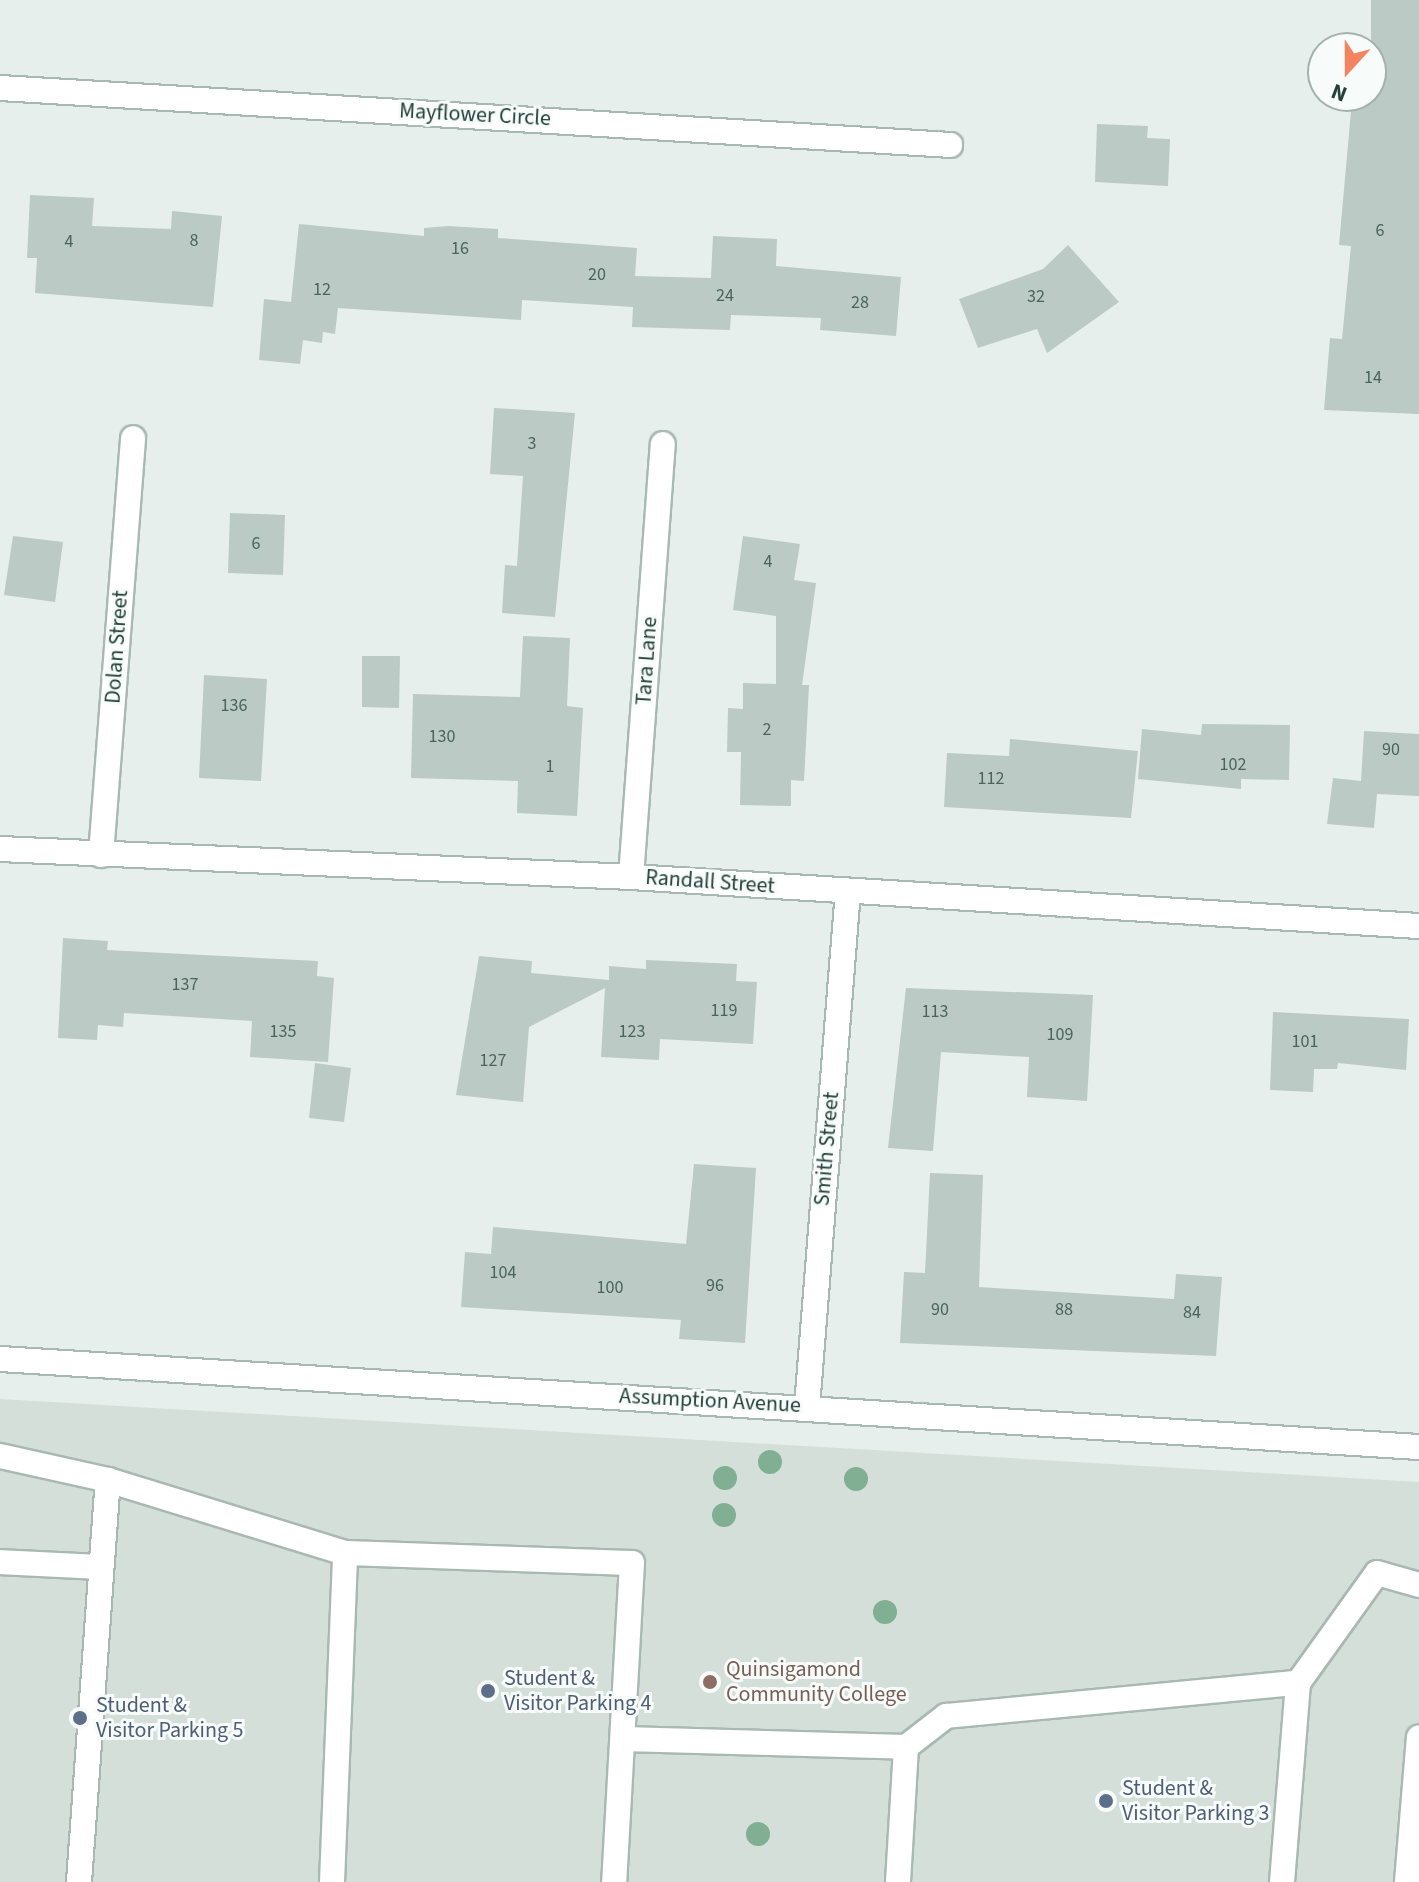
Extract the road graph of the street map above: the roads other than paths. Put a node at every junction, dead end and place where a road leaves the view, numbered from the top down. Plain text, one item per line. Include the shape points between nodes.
1 (0, 88) edge
2 (950, 145) dead end
3 (133, 438) dead end
4 (663, 444) dead end
5 (0, 849) edge
6 (101, 855) junction
7 (631, 877) junction
8 (848, 891) junction
9 (1419, 926) edge
10 (0, 1359) edge
11 (807, 1407) junction
12 (1419, 1447) edge
13 (0, 1456) edge
14 (108, 1480) junction
15 (345, 1553) junction
16 (0, 1562) edge
17 (98, 1567) junction
18 (1419, 1585) edge
19 (1298, 1683) junction
20 (1419, 1737) edge
21 (624, 1739) junction
22 (906, 1747) junction
23 (79, 1882) edge
24 (332, 1882) edge
25 (614, 1882) edge
26 (898, 1882) edge
27 (1282, 1882) edge
28 (1407, 1882) edge

1 - 2 street, Mayflower Circle
3 - 6 street, Dolan Street
4 - 7 street, Tara Lane
5 - 6 street, Randall Street
6 - 7 street, Randall Street
7 - 8 street, Randall Street
8 - 9 street, Randall Street
8 - 11 street, Smith Street
10 - 11 street, Assumption Avenue
11 - 12 street, Assumption Avenue
13 - 14 street
14 - 15 street
14 - 17 street
15 - 21 street via 632,1563
15 - 24 street
16 - 17 street
17 - 23 street
18 - 19 street via 1377,1573
19 - 22 street via 946,1716
19 - 27 street
20 - 28 street
21 - 22 street
21 - 25 street
22 - 26 street

